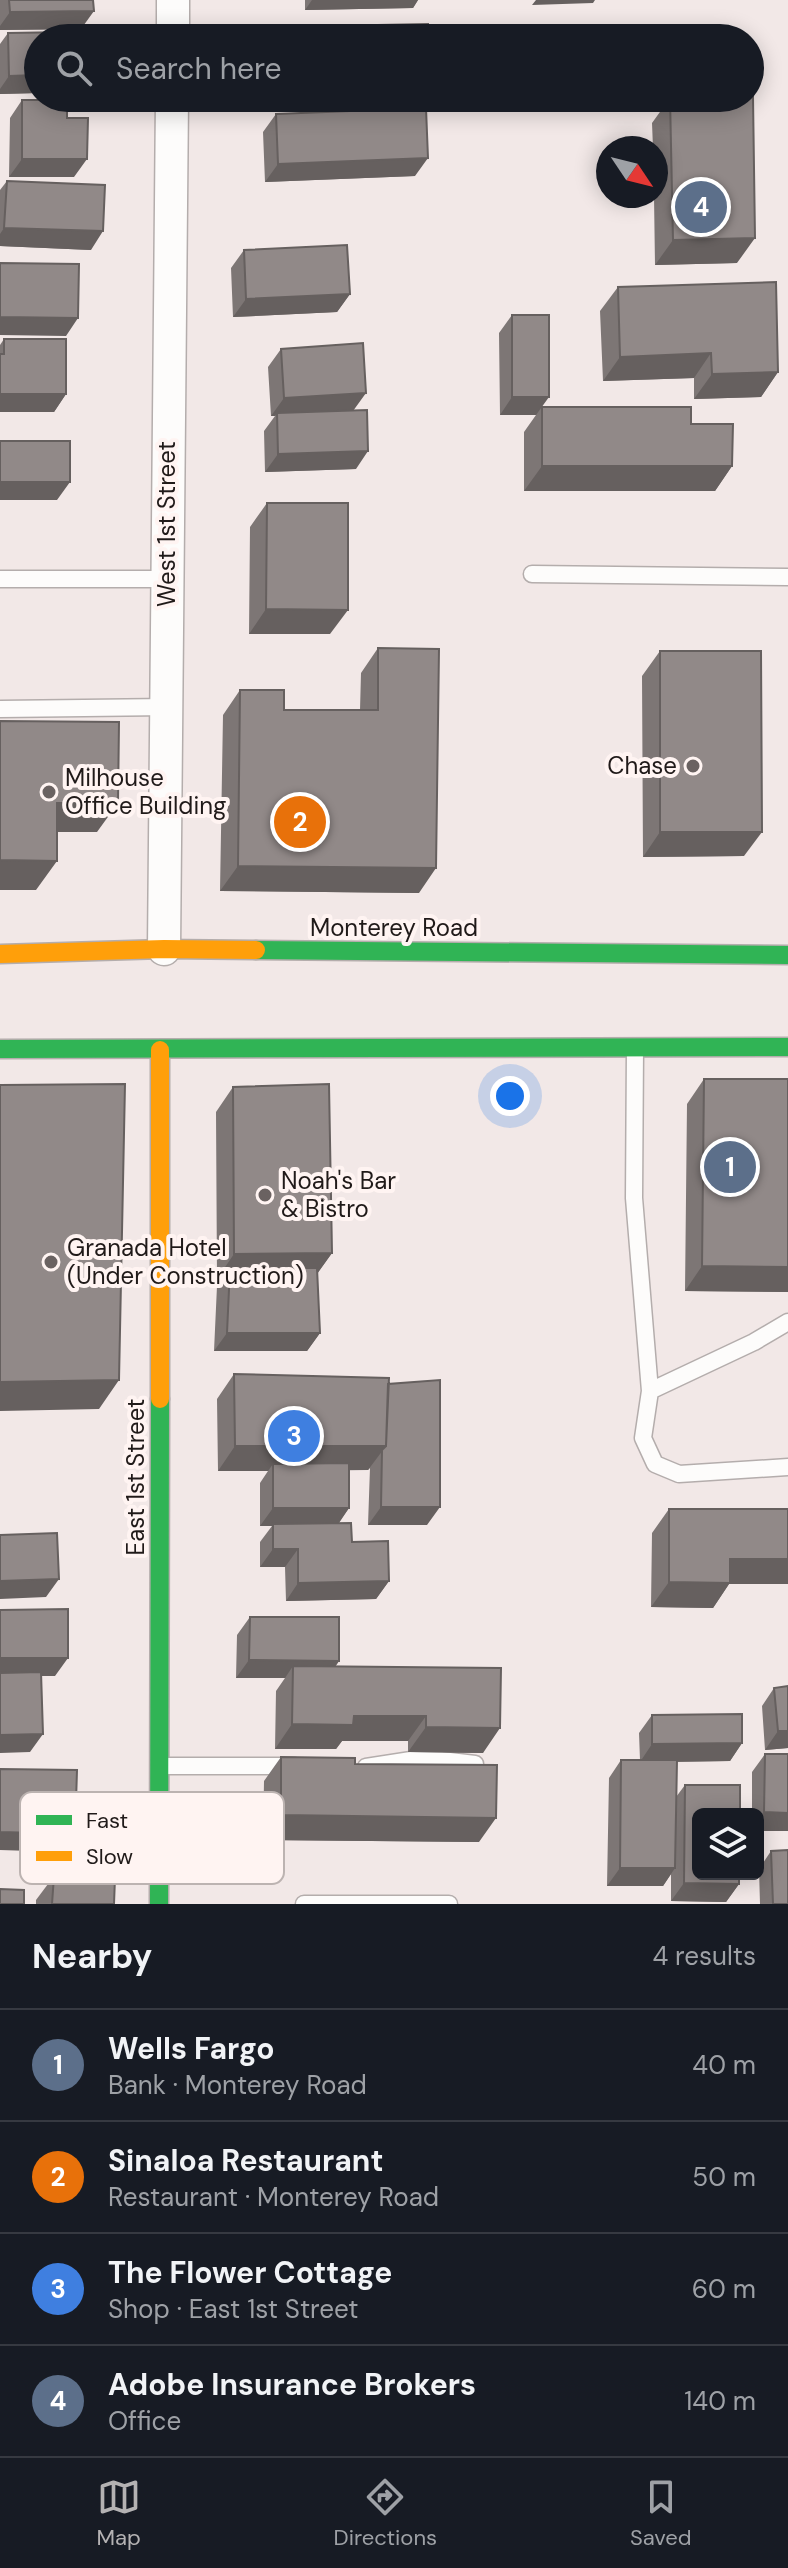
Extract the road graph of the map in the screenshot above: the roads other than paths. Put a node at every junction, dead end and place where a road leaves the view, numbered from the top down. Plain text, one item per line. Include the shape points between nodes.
1 (173, 0) edge
2 (173, 24) edge
3 (172, 112) edge
4 (532, 574) dead end
5 (788, 577) edge
6 (0, 579) edge
7 (166, 579) junction
8 (168, 707) junction
9 (0, 709) edge
10 (164, 949) junction
11 (0, 954) edge
12 (788, 955) edge
13 (635, 1047) junction
14 (788, 1047) edge
15 (0, 1049) edge
16 (160, 1050) junction
17 (788, 1322) edge
18 (650, 1391) junction
19 (788, 1467) edge
20 (475, 1764) edge
21 (159, 1766) junction
22 (314, 1766) edge
23 (345, 1767) edge
24 (159, 1792) edge
25 (304, 1904) edge
26 (449, 1904) edge

1 - 2 street
3 - 7 street, West 1st Street
4 - 5 lane
6 - 7 lane
7 - 8 street, West 1st Street
8 - 9 lane
8 - 10 street, West 1st Street
10 - 11 main road, Monterey Road
10 - 12 main road, Monterey Road
13 - 14 main road
13 - 16 main road
13 - 18 lane via 634,1198
15 - 16 main road
16 - 21 main road, East 1st Street
17 - 18 lane
18 - 19 lane via 643,1438 655,1464 679,1474
20 - 23 lane via 424,1758
21 - 22 lane
21 - 24 main road, East 1st Street
25 - 26 lane

